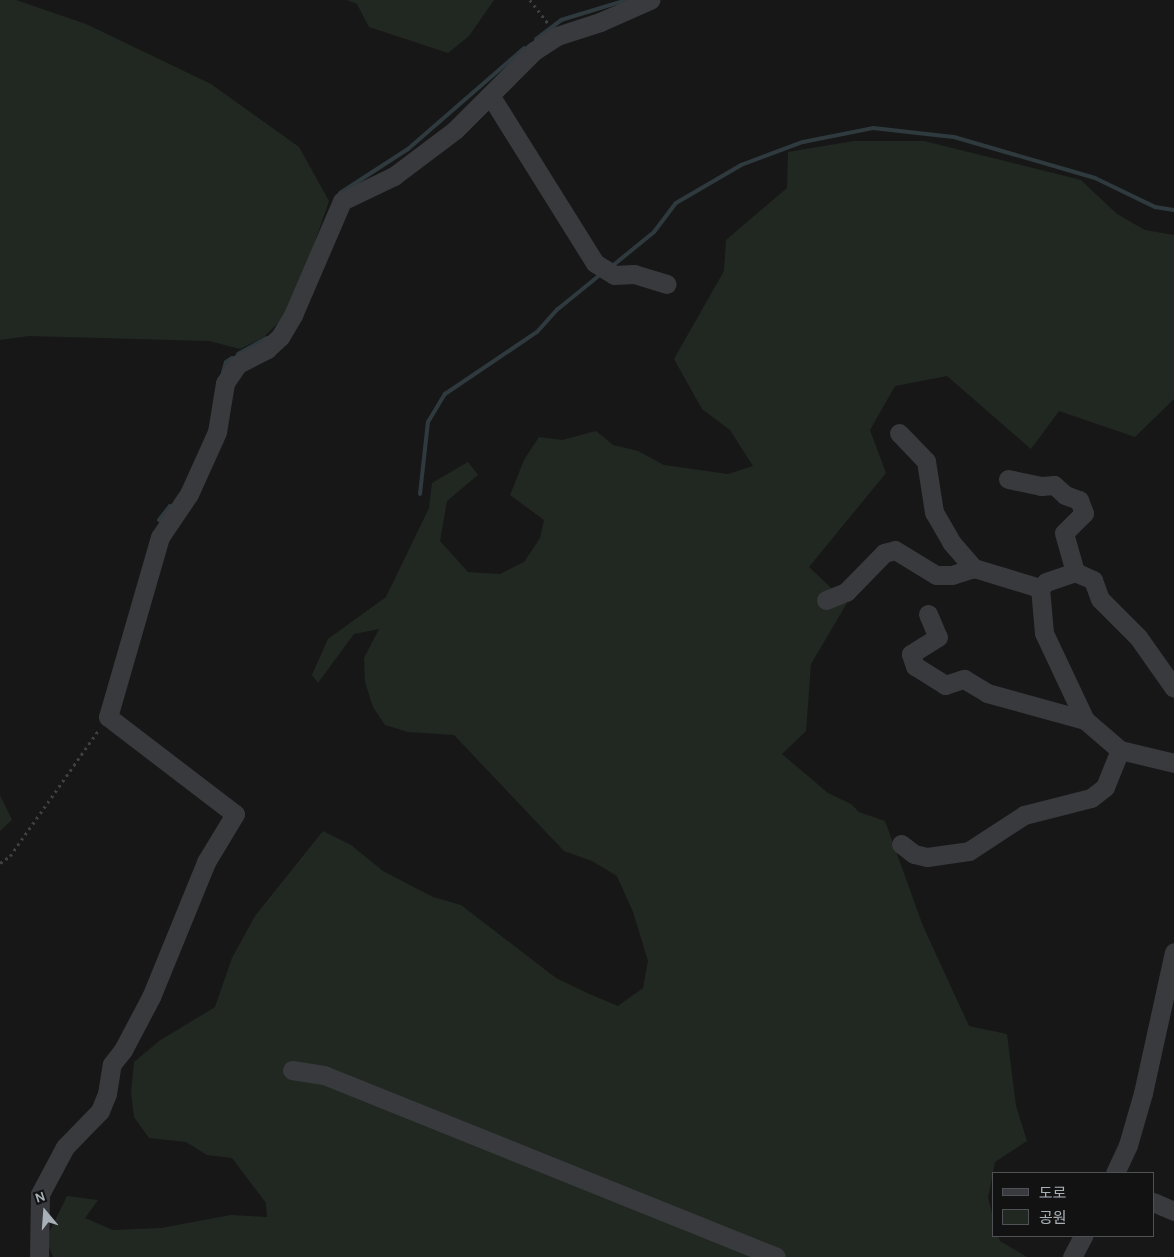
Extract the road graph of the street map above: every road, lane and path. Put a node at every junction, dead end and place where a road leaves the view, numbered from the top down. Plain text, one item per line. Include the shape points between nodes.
1 (530, 0) edge
2 (650, 0) edge
3 (548, 22) dead end
4 (490, 95) junction
5 (667, 284) dead end
6 (899, 433) dead end
7 (1008, 479) dead end
8 (974, 568) junction
9 (1075, 572) junction
10 (1040, 588) junction
11 (826, 600) dead end
12 (928, 614) dead end
13 (1174, 688) edge
14 (108, 717) junction
15 (1086, 720) junction
16 (1120, 750) junction
17 (1174, 763) edge
18 (901, 844) dead end
19 (0, 863) edge
20 (1174, 952) edge
21 (292, 1070) dead end
22 (1115, 1172) edge
23 (1154, 1202) edge
24 (1174, 1211) edge
25 (1082, 1237) edge
26 (39, 1257) edge
27 (776, 1257) edge
28 (1072, 1257) edge

1 - 3 path
2 - 4 street via 557,36 534,51
4 - 5 street via 595,263 614,274 634,274
4 - 14 street via 455,130 394,176 342,201 293,315 280,337 266,349 238,364 226,383 217,432 189,494 160,538
6 - 8 street via 926,461 934,512 951,542
7 - 9 street via 1041,486 1054,485 1065,495 1079,500 1084,513 1064,534
8 - 10 street
8 - 11 street via 952,575 936,575 895,550 884,553 869,572 846,592
9 - 10 street via 1046,582
9 - 13 street via 1093,580 1100,599 1138,637
10 - 15 street via 1044,633
12 - 15 street via 938,638 911,654 915,666 945,685 964,679 987,693
14 - 19 path via 10,856
14 - 26 street via 235,814 206,862 151,997 112,1064 107,1094 100,1111 65,1147 40,1194
15 - 16 street
16 - 17 street
16 - 18 street via 1105,787 1092,798 1024,815 969,851 927,857 914,854
20 - 22 street via 1143,1093 1128,1145
21 - 27 street via 324,1075
23 - 24 street
25 - 28 street

